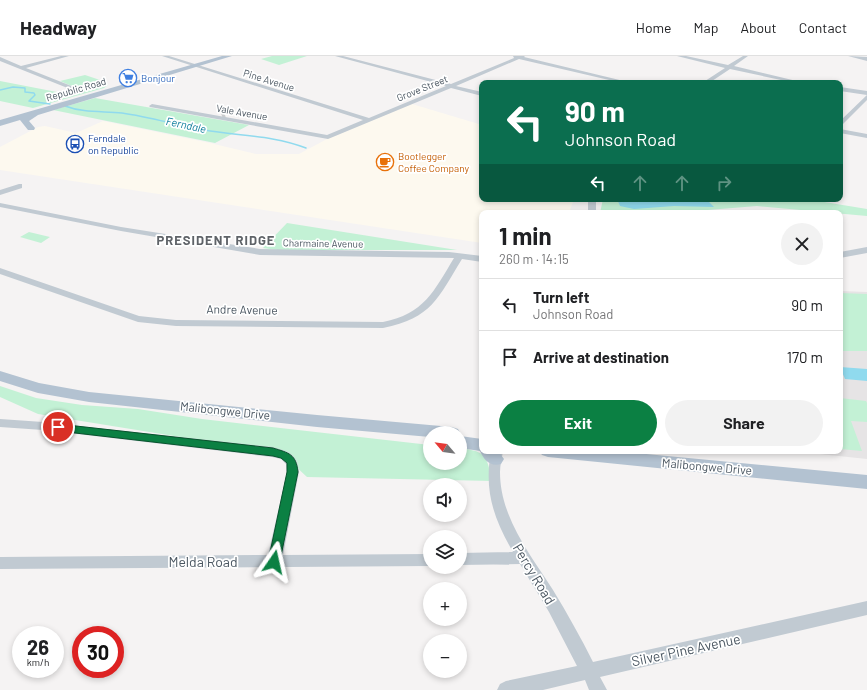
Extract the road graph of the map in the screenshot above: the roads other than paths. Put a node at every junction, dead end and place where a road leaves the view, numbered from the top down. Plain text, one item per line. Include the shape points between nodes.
1 (67, 56) edge
2 (164, 56) edge
3 (229, 56) edge
4 (337, 56) edge
5 (509, 56) edge
6 (679, 56) edge
7 (746, 56) edge
8 (850, 56) edge
9 (521, 57) edge
10 (0, 59) edge
11 (867, 59) edge
12 (198, 65) junction
13 (731, 66) junction
14 (22, 67) junction
15 (617, 80) edge
16 (710, 80) edge
17 (789, 80) edge
18 (451, 86) junction
19 (843, 89) edge
20 (82, 92) dead end
21 (479, 93) edge
22 (867, 93) edge
23 (867, 97) edge
24 (152, 106) dead end
25 (46, 109) junction
26 (209, 109) dead end
27 (222, 116) junction
28 (369, 120) junction
29 (843, 122) edge
30 (0, 123) edge
31 (11, 128) dead end
32 (30, 128) dead end
33 (843, 132) edge
34 (867, 136) edge
35 (328, 137) joint
36 (19, 186) dead end
37 (0, 193) edge
38 (0, 205) edge
39 (867, 250) edge
40 (843, 254) edge
41 (460, 256) junction
42 (479, 259) edge
43 (0, 271) edge
44 (0, 376) edge
45 (0, 380) edge
46 (0, 423) edge
47 (423, 430) edge
48 (423, 437) edge
49 (467, 443) edge
50 (479, 444) edge
51 (486, 454) edge
52 (579, 454) edge
53 (642, 454) edge
54 (867, 478) edge
55 (867, 482) edge
56 (523, 558) junction
57 (467, 559) edge
58 (423, 560) edge
59 (274, 562) junction
60 (0, 563) edge
61 (867, 608) edge
62 (589, 671) junction
63 (506, 690) edge
64 (598, 690) edge

1 - 14 street
2 - 12 street, Pine Avenue
3 - 12 main road, Republic Road
4 - 18 street
5 - 9 street
6 - 13 street
7 - 13 street
8 - 11 street
9 - 15 street
9 - 18 street, Grove Street
10 - 14 street
12 - 25 main road, Republic Road
12 - 28 street, Pine Avenue
12 - 30 main road, Republic Road
13 - 16 street
13 - 17 street
14 - 20 street
18 - 21 street
18 - 28 street, Grove Street
19 - 22 street
23 - 29 street
24 - 27 street, Vale Avenue
25 - 30 main road, Republic Road
25 - 32 main road via 25,118 24,121
26 - 27 street via 224,113
27 - 35 street, Vale Avenue
28 - 35 street, Grove Street
30 - 31 main road
33 - 34 street
36 - 37 street
38 - 41 street, Charmaine Avenue via 121,229 260,252
39 - 40 street
41 - 42 street, Charmaine Avenue
41 - 43 street, Andre Avenue via 423,310 404,321 383,325 176,323 143,320
44 - 47 main road, Malibongwe Drive via 38,388 89,397
45 - 48 main road, Malibongwe Drive via 36,391 87,400
46 - 59 street via 273,452 289,458 293,472
49 - 50 main road
51 - 56 street, Percy Road via 494,473 504,521
52 - 55 main road, Malibongwe Drive
53 - 54 main road, Malibongwe Drive
56 - 57 street
56 - 62 street, Percy Road via 548,596
58 - 59 street, Melda Road
59 - 60 street, Melda Road
61 - 62 street, Silver Pine Avenue
62 - 63 street, Silver Pine Avenue
62 - 64 street, Percy Road

